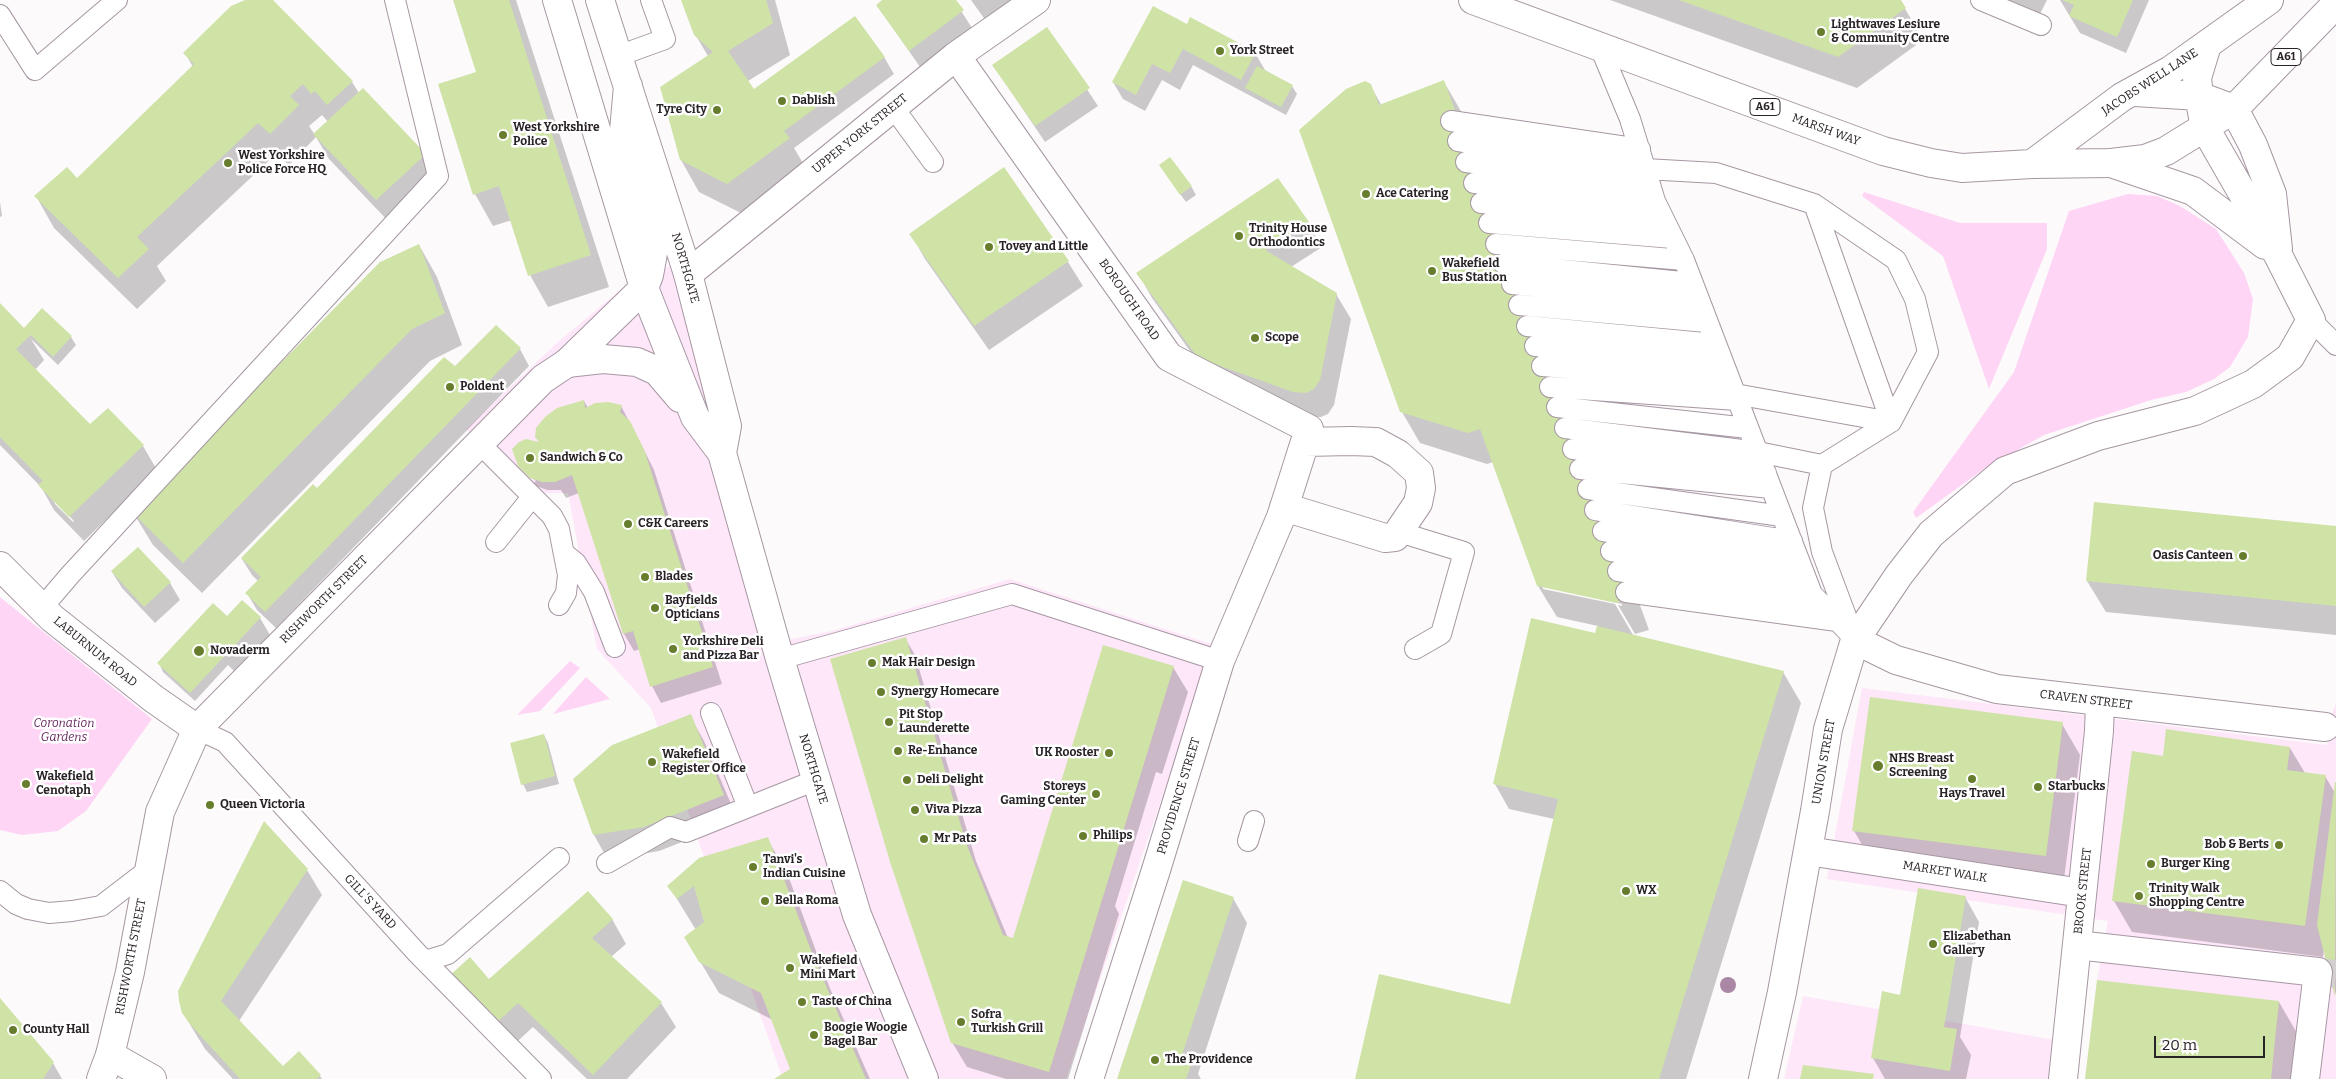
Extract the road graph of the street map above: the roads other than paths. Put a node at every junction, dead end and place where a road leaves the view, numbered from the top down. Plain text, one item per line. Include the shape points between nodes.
1 (117, 0) edge
2 (395, 0) edge
3 (557, 0) edge
4 (600, 0) edge
5 (651, 0) edge
6 (1036, 0) edge
7 (1473, 0) edge
8 (1981, 0) edge
9 (2270, 0) edge
10 (2336, 4) edge
11 (0, 15) edge
12 (2041, 25) dead end
13 (2207, 45) junction
14 (1600, 47) junction
15 (618, 56) junction
16 (956, 56) junction
17 (628, 86) junction
18 (2135, 92) junction
19 (2198, 96) junction
20 (893, 107) junction
21 (2234, 109) junction
22 (1451, 121) dead end
23 (2206, 128) junction
24 (1458, 141) dead end
25 (1640, 149) junction
26 (933, 162) dead end
27 (1466, 162) dead end
28 (2032, 164) junction
29 (2111, 164) junction
30 (1474, 183) dead end
31 (1653, 194) junction
32 (1481, 203) dead end
33 (1814, 204) junction
34 (1489, 223) dead end
35 (1672, 238) junction
36 (1496, 244) dead end
37 (2278, 255) junction
38 (1684, 260) junction
39 (1504, 264) dead end
40 (688, 274) junction
41 (1692, 282) junction
42 (1512, 284) dead end
43 (644, 288) junction
44 (1698, 302) junction
45 (1519, 305) dead end
46 (2311, 320) junction
47 (1706, 322) junction
48 (1527, 326) dead end
49 (1715, 344) junction
50 (2336, 345) edge
51 (1534, 346) dead end
52 (567, 363) junction
53 (1542, 366) dead end
54 (1731, 385) junction
55 (1550, 387) dead end
56 (1557, 407) dead end
57 (695, 417) junction
58 (1891, 422) junction
59 (1565, 428) dead end
60 (1748, 428) junction
61 (1305, 442) junction
62 (480, 444) junction
63 (1573, 448) dead end
64 (1758, 452) junction
65 (722, 453) junction
66 (1822, 465) junction
67 (1580, 469) dead end
68 (1769, 481) junction
69 (1588, 489) dead end
70 (532, 497) junction
71 (1595, 510) dead end
72 (1282, 512) junction
73 (1782, 516) junction
74 (1603, 531) dead end
75 (1399, 532) junction
76 (1792, 541) junction
77 (496, 542) dead end
78 (1611, 551) dead end
79 (565, 554) junction
80 (0, 566) edge
81 (1802, 570) junction
82 (1618, 571) dead end
83 (1626, 592) dead end
84 (1819, 601) junction
85 (559, 605) dead end
86 (41, 609) junction
87 (1837, 621) junction
88 (1855, 640) junction
89 (615, 647) dead end
90 (1416, 649) dead end
91 (780, 659) junction
92 (1220, 661) junction
93 (2100, 702) junction
94 (711, 713) dead end
95 (2324, 727) dead end
96 (196, 729) junction
97 (816, 780) junction
98 (748, 807) junction
99 (1254, 821) dead end
100 (1248, 841) dead end
101 (1808, 851) junction
102 (559, 858) dead end
103 (607, 863) dead end
104 (148, 870) junction
105 (0, 891) edge
106 (2082, 893) junction
107 (2077, 945) junction
108 (425, 961) junction
109 (106, 1067) edge
110 (152, 1079) edge
111 (541, 1079) edge
112 (924, 1079) edge
113 (1088, 1079) edge
114 (1762, 1079) edge
115 (2063, 1079) edge
116 (2305, 1079) edge

1 - 11 lane via 35,70
2 - 86 lane via 438,176
3 - 43 main road, NORTHGATE
4 - 15 main road, NORTHGATE
5 - 15 lane via 665,39
6 - 16 main road, UPPER YORK STREET
7 - 14 main road, MARSH WAY / A61
8 - 12 lane
9 - 13 main road, JACOBS WELL LANE
10 - 21 main road, A61
13 - 18 main road, JACOBS WELL LANE
13 - 19 main road via 2197,78
14 - 25 lane
14 - 28 main road, MARSH WAY / A61 via 1931,164 1962,168
15 - 17 main road, NORTHGATE
16 - 20 main road, UPPER YORK STREET
16 - 61 main road, BOROUGH ROAD via 1169,357 1308,429
17 - 40 main road, NORTHGATE
17 - 43 main road, NORTHGATE via 624,131 656,242
18 - 19 main road
18 - 28 main road, JACOBS WELL LANE via 2122,98
19 - 21 main road
19 - 23 main road
20 - 26 lane
20 - 40 main road, UPPER YORK STREET
21 - 23 main road, A61
21 - 37 main road via 2253,145 2272,194
22 - 25 lane
23 - 29 main road, MARSH WAY / A61 via 2145,159
23 - 37 main road
24 - 31 lane
25 - 31 lane
27 - 31 lane
28 - 29 main road, MARSH WAY / A61
29 - 37 main road via 2193,191
30 - 31 lane
31 - 32 lane
31 - 33 lane via 1716,173
31 - 35 lane
33 - 58 lane
33 - 58 lane via 1896,260 1915,299 1928,352
34 - 35 lane
35 - 38 lane
36 - 38 lane
37 - 46 main road
38 - 41 lane
39 - 41 lane
40 - 65 main road, NORTHGATE via 727,426
41 - 44 lane
42 - 44 lane
43 - 52 main road, RISHWORTH STREET
43 - 57 main road, NORTHGATE
44 - 47 lane
45 - 47 lane
46 - 50 lane
46 - 88 main road, UNION STREET via 2290,357 2253,384 2194,411 2098,436 2005,471 1931,534
47 - 49 lane
48 - 49 lane
49 - 54 lane
51 - 54 lane
52 - 57 main road, RISHWORTH STREET via 603,359 637,362 657,371
52 - 62 main road, RISHWORTH STREET via 543,379
53 - 54 lane
54 - 55 lane
54 - 58 lane
54 - 60 lane
56 - 60 lane
57 - 65 main road, NORTHGATE
58 - 66 lane
59 - 64 lane
60 - 64 lane
61 - 72 main road
61 - 75 main road via 1376,442 1398,454 1419,473 1418,504
62 - 70 lane
62 - 96 main road, RISHWORTH STREET
63 - 68 lane
64 - 66 lane
64 - 68 lane
65 - 91 main road, NORTHGATE
66 - 88 lane via 1813,508 1822,552
67 - 68 lane
68 - 73 lane
69 - 73 lane
70 - 77 lane
70 - 79 lane via 552,516
71 - 76 lane
72 - 75 main road via 1385,538 1395,537
72 - 92 main road, PROVIDENCE STREET
73 - 76 lane
74 - 81 lane
75 - 90 lane via 1464,552 1442,634
76 - 81 lane
78 - 81 lane
79 - 85 lane via 566,593
79 - 89 lane via 576,563 594,592
80 - 86 main road, LABURNUM ROAD
81 - 84 lane via 1812,594
82 - 84 lane
83 - 87 lane
84 - 87 lane
86 - 96 main road, LABURNUM ROAD
87 - 88 lane
88 - 93 main road, CRAVEN STREET via 1916,666 1998,688
88 - 101 main road, UNION STREET via 1828,729
91 - 92 lane via 1012,594
91 - 97 main road, NORTHGATE
92 - 113 main road, PROVIDENCE STREET
93 - 95 main road, CRAVEN STREET
93 - 106 main road, BROOK STREET
94 - 98 lane
96 - 104 main road, RISHWORTH STREET via 160,812
96 - 108 lane, GILL'S YARD via 225,742
97 - 98 lane
97 - 112 main road, NORTHGATE via 857,915
98 - 103 lane via 686,832 670,827
99 - 100 lane
101 - 106 main road, MARKET WALK
101 - 114 main road, UNION STREET
102 - 108 lane via 448,954
104 - 105 lane via 101,906 72,911 28,909
104 - 109 main road, RISHWORTH STREET via 130,972
106 - 107 main road, BROOK STREET
107 - 115 main road, BROOK STREET
107 - 116 main road via 2318,972
108 - 111 lane, GILL'S YARD
109 - 110 main road

